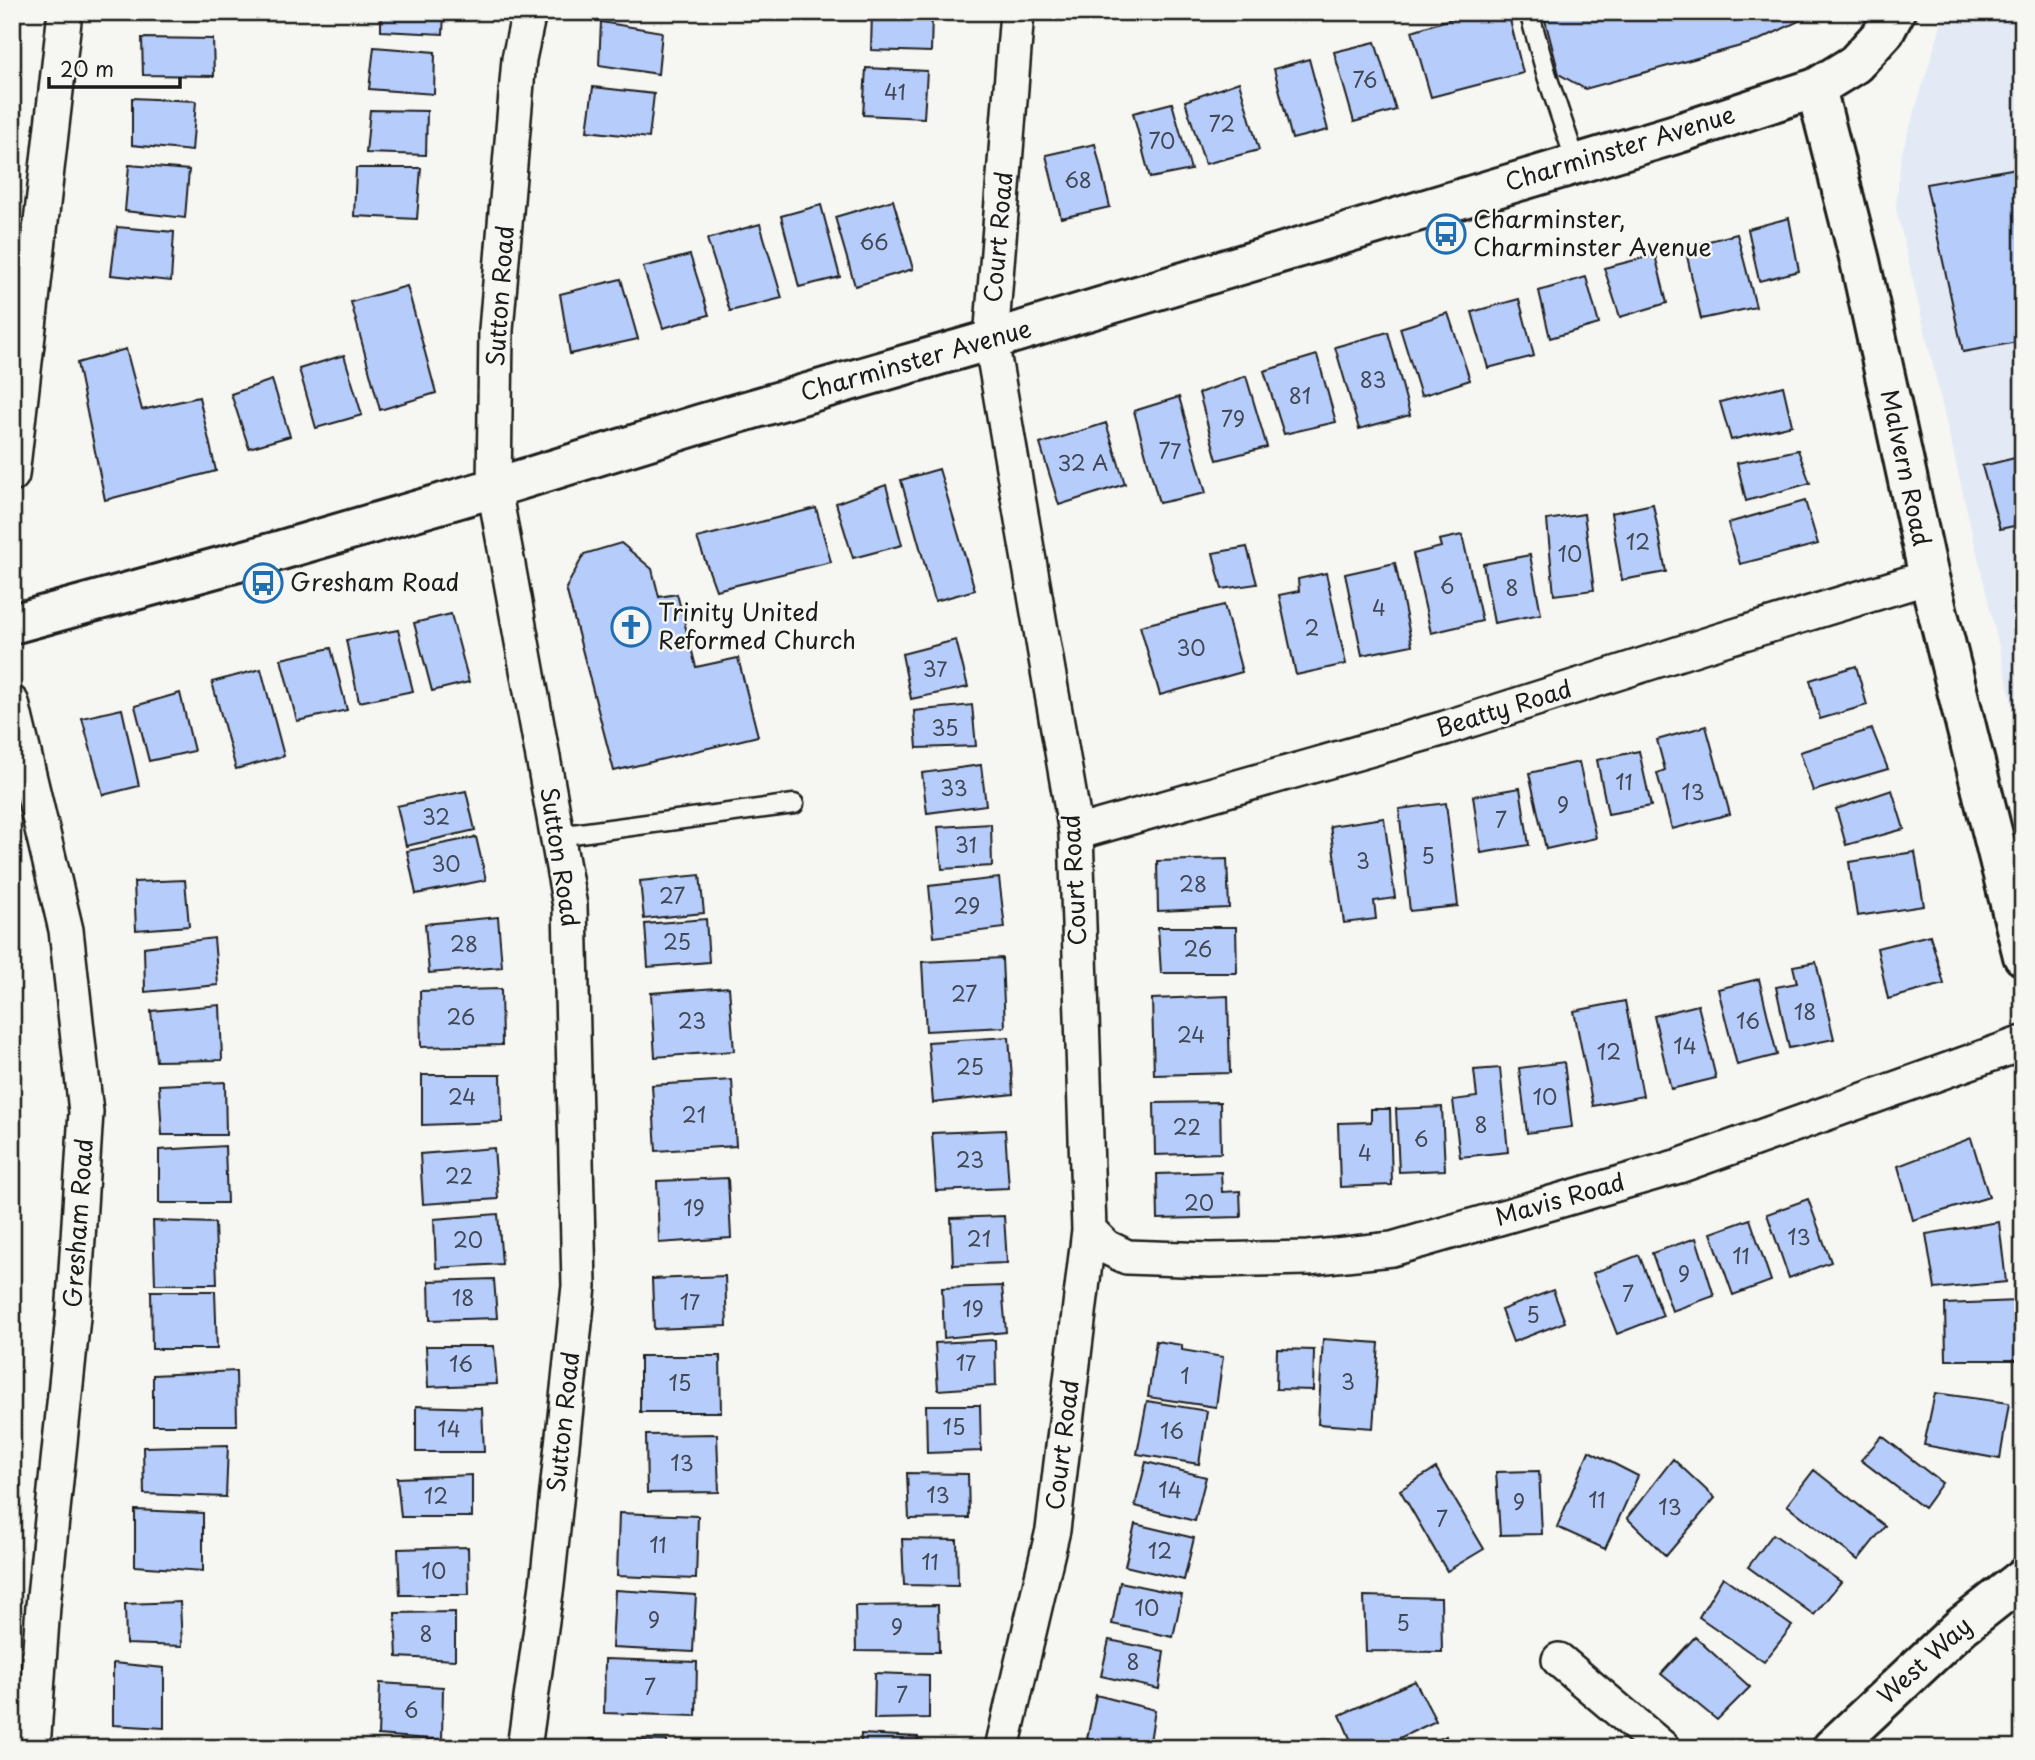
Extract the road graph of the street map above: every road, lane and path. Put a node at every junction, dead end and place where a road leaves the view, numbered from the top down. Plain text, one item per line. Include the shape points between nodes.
1 (65, 12) edge
2 (529, 12) edge
3 (1017, 12) edge
4 (1529, 12) edge
5 (1895, 12) edge
6 (1816, 88) junction
7 (1576, 162) junction
8 (990, 340) junction
9 (12, 475) edge
10 (494, 488) junction
11 (1929, 577) junction
12 (13, 621) edge
13 (12, 703) edge
14 (794, 804) dead end
15 (1076, 834) junction
16 (558, 836) junction
17 (2023, 956) edge
18 (2023, 1043) edge
19 (1089, 1230) junction
20 (2023, 1578) edge
21 (1559, 1660) dead end
22 (33, 1748) edge
23 (524, 1748) edge
24 (1002, 1748) edge
25 (1663, 1748) edge
26 (1832, 1748) edge

1 - 9 street
2 - 10 street, Sutton Road via 519,59 496,330
3 - 8 street, Court Road
4 - 7 lane
5 - 6 street via 1885,31 1855,64
6 - 7 street, Charminster Avenue
6 - 11 street, Malvern Road via 1860,261
7 - 8 street, Charminster Avenue
8 - 10 street, Charminster Avenue
8 - 15 street, Court Road
10 - 12 street, Charminster Avenue
10 - 16 street, Sutton Road
11 - 15 street, Beatty Road via 1446,728
11 - 17 street, Malvern Road
13 - 22 street, Gresham Road via 66,930 86,1112 73,1317
14 - 16 lane
15 - 19 street, Court Road
16 - 23 street, Sutton Road via 570,906 579,1286 547,1585
18 - 19 street, Mavis Road via 1679,1166 1392,1248 1308,1258 1127,1257 1106,1247
19 - 24 street, Court Road via 1053,1530
20 - 26 street, West Way via 1962,1626
21 - 25 street

